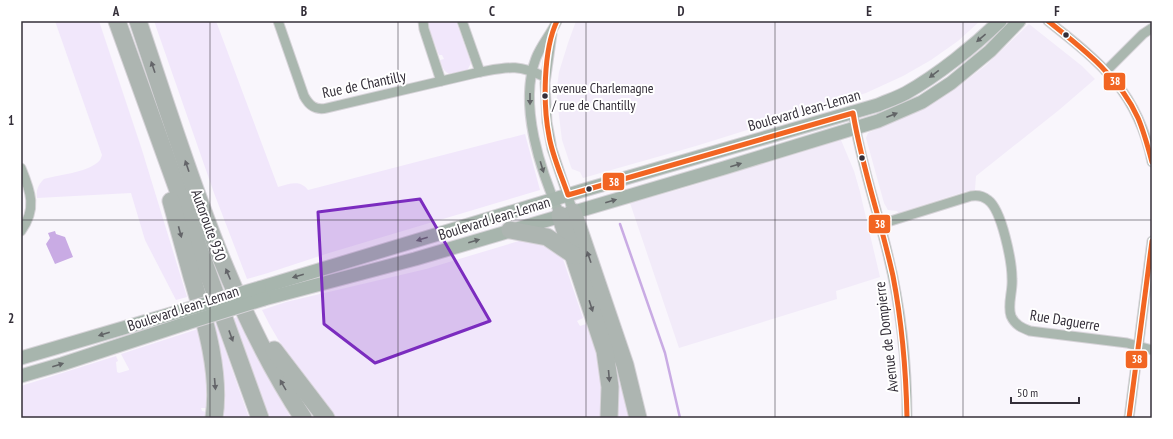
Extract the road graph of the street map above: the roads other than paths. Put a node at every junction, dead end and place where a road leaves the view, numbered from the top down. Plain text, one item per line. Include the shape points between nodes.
1 (117, 21) edge
2 (138, 21) edge
3 (278, 21) edge
4 (423, 21) edge
5 (462, 21) edge
6 (557, 21) edge
7 (1000, 21) edge
8 (1019, 21) edge
9 (1048, 21) edge
10 (1152, 28) edge
11 (552, 31) junction
12 (1106, 70) junction
13 (532, 71) junction
14 (480, 72) junction
15 (545, 77) junction
16 (441, 81) junction
17 (140, 87) junction
18 (853, 113) junction
19 (855, 128) junction
20 (1152, 162) edge
21 (21, 168) edge
22 (568, 195) junction
23 (553, 200) junction
24 (567, 213) junction
25 (880, 224) junction
26 (510, 230) junction
27 (21, 231) edge
28 (1152, 241) edge
29 (574, 256) junction
30 (261, 294) junction
31 (244, 310) junction
32 (1138, 346) junction
33 (1152, 350) edge
34 (21, 358) edge
35 (21, 376) edge
36 (214, 418) edge
37 (260, 418) edge
38 (303, 418) edge
39 (326, 418) edge
40 (609, 418) edge
41 (638, 418) edge
42 (907, 418) edge
43 (1129, 418) edge

1 - 17 highway, Autoroute 930
31 -> 2 highway, Autoroute 930 via 217,249
3 - 16 street, Rue de Chantilly via 304,96 310,105 317,109
4 - 16 street
5 - 14 street
6 - 11 street
7 -> 18 street, Boulevard Jean-Leman via 970,48 920,84 895,98
19 -> 8 street, Boulevard Jean-Leman via 907,109 934,95 961,76
9 - 12 street
10 - 12 street
11 - 13 street via 536,57
11 - 15 street
12 - 20 street via 1135,111 1146,136
13 - 14 street, Rue de Chantilly via 513,67
13 - 15 street, Rue de Chantilly
13 -> 23 street via 530,107 533,136
14 - 16 street, Rue de Chantilly
15 - 22 street via 549,137
17 -> 36 highway via 206,328 215,384
17 -> 37 highway, Autoroute 930
18 - 19 street, Avenue de Dompierre
18 - 22 street, Boulevard Jean-Leman
24 -> 19 street, Boulevard Jean-Leman
19 - 25 street, Avenue de Dompierre
21 - 27 street via 28,185 31,205 29,219
22 - 23 street, Boulevard Jean-Leman
22 - 24 street
23 - 24 street
23 -> 30 street, Boulevard Jean-Leman
24 - 26 street, Boulevard Jean-Leman
24 - 29 highway
41 -> 24 highway via 626,365
25 - 32 street, Rue Daguerre via 971,196 980,196 996,210 1009,253 1012,280 1010,310 1018,325 1030,331
25 - 42 street, Avenue de Dompierre via 892,269 902,328
26 - 29 highway via 547,237
30 -> 26 street, Boulevard Jean-Leman via 360,274
28 - 32 street
29 -> 40 highway via 606,358 610,387
30 -> 34 street, Boulevard Jean-Leman, bridge via 181,311
35 -> 30 street, Boulevard Jean-Leman, bridge via 187,323
38 -> 31 highway, Autoroute 930 via 269,360
31 - 39 highway
32 - 33 street
32 - 43 street

